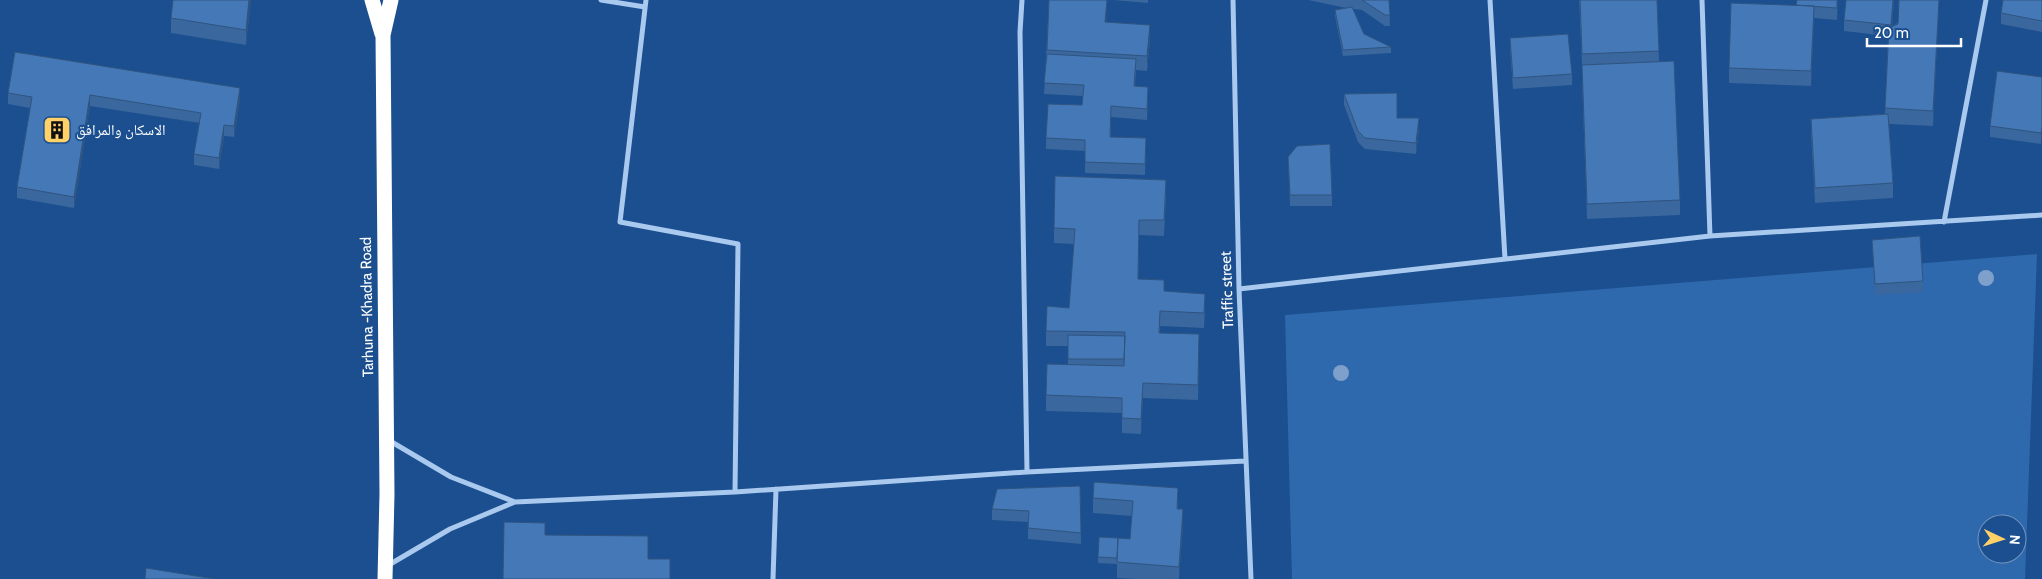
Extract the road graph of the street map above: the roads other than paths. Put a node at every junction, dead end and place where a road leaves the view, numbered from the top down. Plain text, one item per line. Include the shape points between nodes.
1 (372, 0) edge
2 (392, 0) edge
3 (601, 0) edge
4 (646, 0) edge
5 (1022, 0) edge
6 (1233, 0) edge
7 (1490, 0) edge
8 (1702, 0) edge
9 (1986, 0) edge
10 (645, 7) junction
11 (383, 35) junction
12 (2042, 214) edge
13 (1944, 222) junction
14 (1710, 236) junction
15 (1505, 259) junction
16 (1239, 289) junction
17 (386, 439) junction
18 (1245, 460) junction
19 (1027, 472) junction
20 (776, 489) junction
21 (735, 492) junction
22 (515, 502) junction
23 (385, 573) edge
24 (773, 579) edge
25 (1251, 579) edge

1 - 11 highway
2 - 11 highway
3 - 10 street
4 - 10 street
5 - 19 street
6 - 16 street, Traffic street
7 - 15 street
8 - 14 street
9 - 13 street
10 - 21 street via 620,222 738,244
11 - 17 highway, Tarhuna -Khadra Road
12 - 13 street
13 - 14 street
14 - 15 street
15 - 16 street
16 - 18 street, Traffic street
17 - 22 street via 451,477
17 - 23 highway, Tarhuna -Khadra Road
18 - 19 street
18 - 25 street, Traffic street
19 - 20 street
20 - 21 street
20 - 24 street
21 - 22 street
22 - 23 street via 450,529

